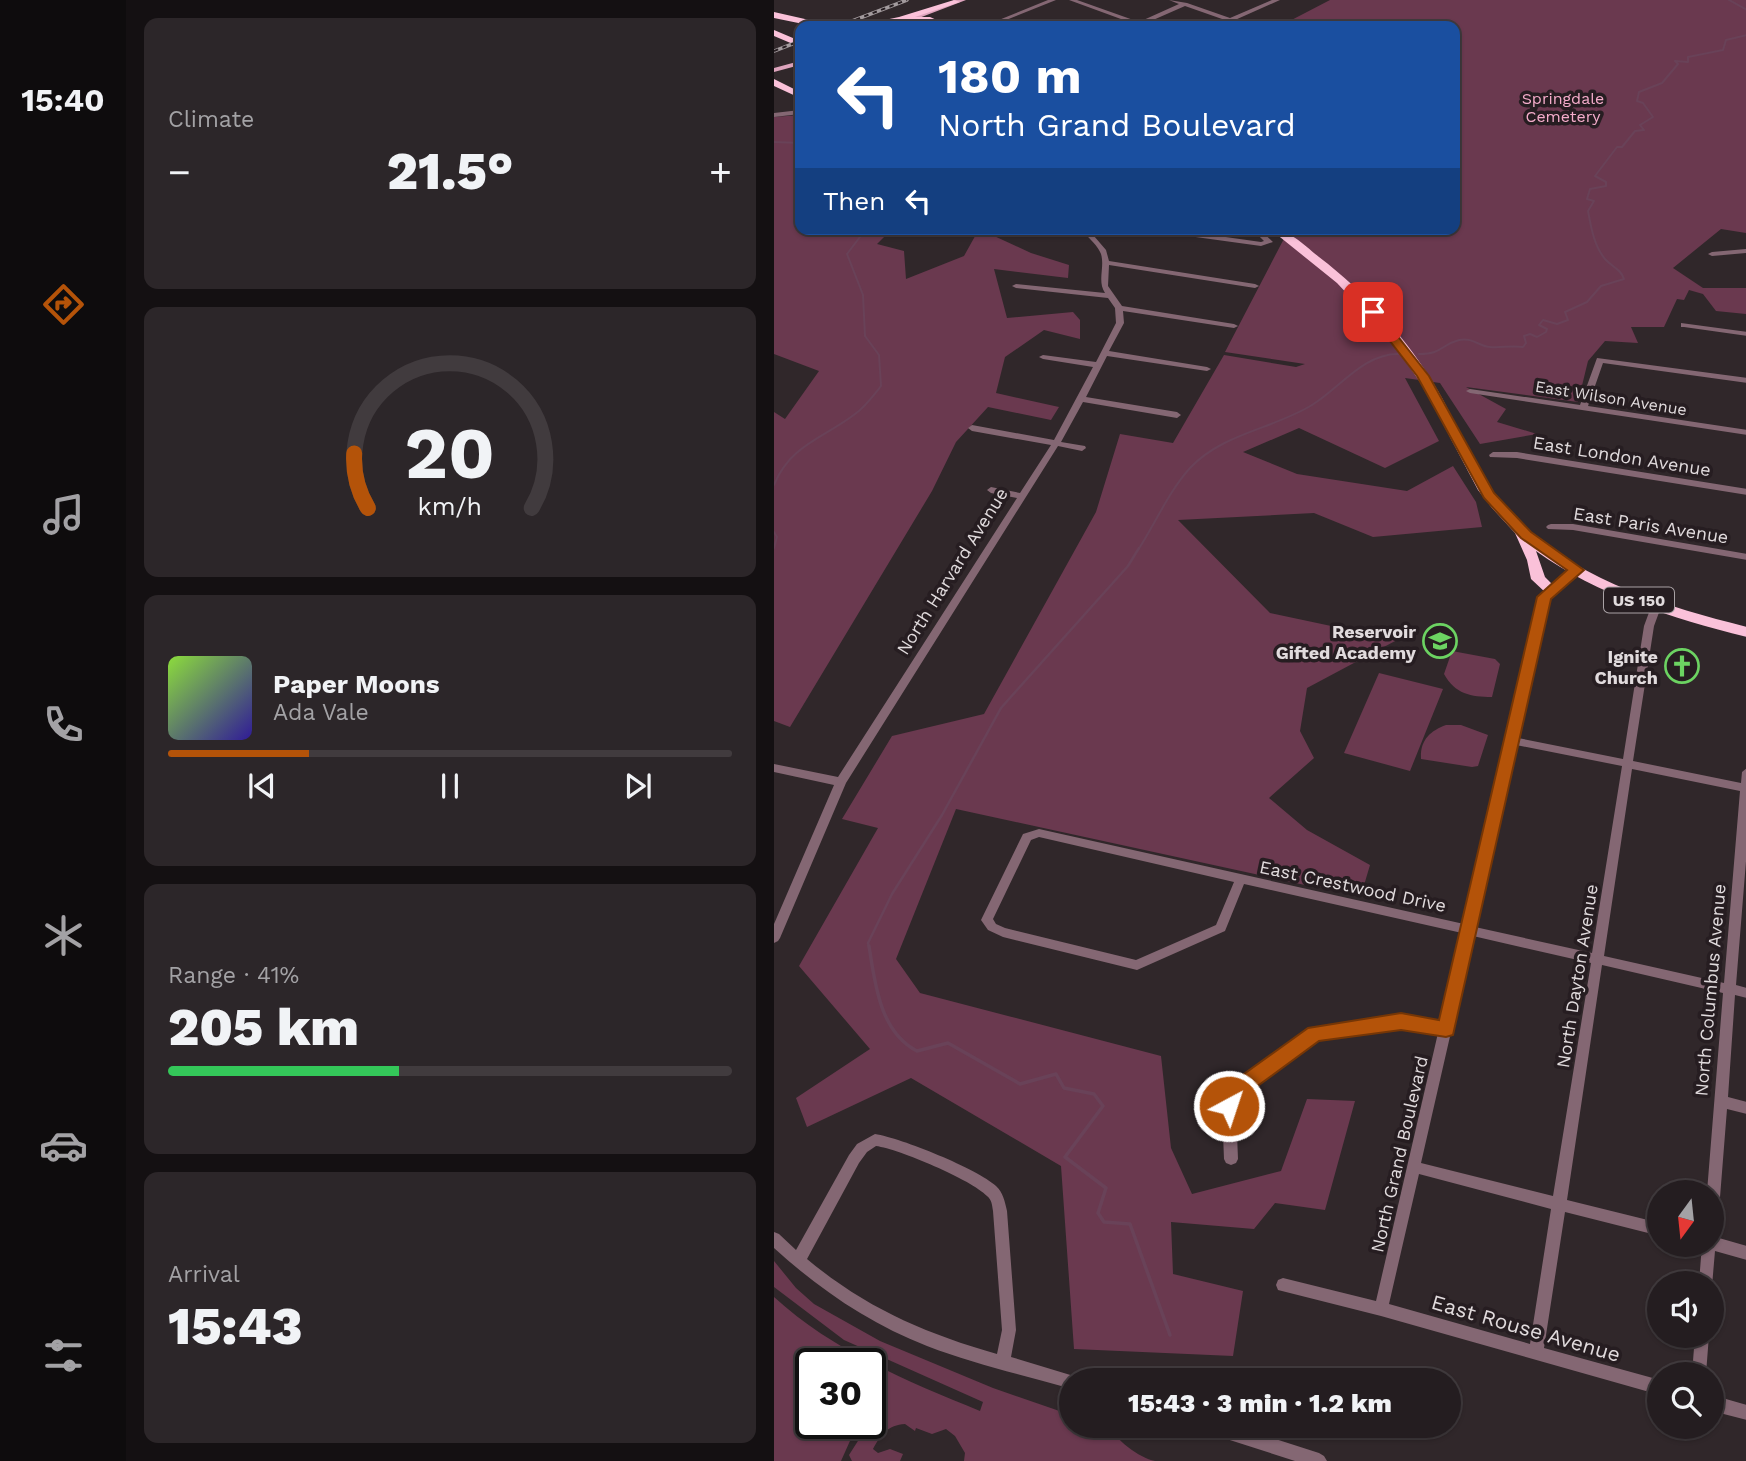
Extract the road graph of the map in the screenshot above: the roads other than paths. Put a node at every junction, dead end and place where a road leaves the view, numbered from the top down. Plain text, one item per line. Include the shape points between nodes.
1 (1053, 0) edge
2 (1072, 0) edge
3 (1172, 0) edge
4 (1277, 0) edge
5 (961, 1) edge
6 (1185, 5) junction
7 (774, 18) edge
8 (921, 19) junction
9 (1230, 20) junction
10 (795, 21) edge
11 (884, 21) edge
12 (911, 21) edge
13 (914, 21) edge
14 (928, 21) edge
15 (940, 21) edge
16 (1000, 21) edge
17 (1129, 21) edge
18 (1153, 21) edge
19 (1233, 21) edge
20 (795, 28) edge
21 (774, 33) edge
22 (795, 41) edge
23 (795, 63) edge
24 (776, 70) edge
25 (774, 84) edge
26 (795, 94) edge
27 (795, 113) edge
28 (774, 115) edge
29 (1090, 235) edge
30 (1197, 235) edge
31 (1261, 235) edge
32 (1284, 235) edge
33 (1746, 251) edge
34 (1712, 254) dead end
35 (1108, 263) junction
36 (1016, 286) dead end
37 (1255, 286) dead end
38 (1110, 296) junction
39 (1119, 308) junction
40 (1684, 325) dead end
41 (1234, 326) dead end
42 (1746, 334) edge
43 (1105, 353) junction
44 (1043, 357) dead end
45 (1099, 365) junction
46 (1207, 369) dead end
47 (1746, 381) edge
48 (1470, 391) dead end
49 (1080, 400) junction
50 (1584, 407) junction
51 (1177, 415) dead end
52 (972, 428) dead end
53 (1746, 433) edge
54 (1057, 442) junction
55 (1082, 448) dead end
56 (1493, 455) dead end
57 (991, 490) dead end
58 (1746, 492) edge
59 (1023, 496) junction
60 (1512, 522) junction
61 (1551, 527) dead end
62 (1746, 557) edge
63 (1576, 570) junction
64 (1551, 590) junction
65 (1656, 607) junction
66 (1746, 630) edge
67 (1511, 740) junction
68 (1627, 764) junction
69 (774, 768) edge
70 (1746, 772) edge
71 (841, 782) junction
72 (1746, 788) edge
73 (1240, 880) junction
74 (1468, 929) junction
75 (774, 938) edge
76 (1598, 958) junction
77 (1730, 989) junction
78 (1746, 993) edge
79 (1446, 1029) junction
80 (1721, 1101) junction
81 (1746, 1108) edge
82 (1231, 1159) dead end
83 (1414, 1167) junction
84 (1714, 1180) edge
85 (1559, 1204) junction
86 (1647, 1227) edge
87 (774, 1240) edge
88 (1724, 1247) edge
89 (1746, 1253) edge
90 (798, 1261) junction
91 (1283, 1285) dead end
92 (1381, 1309) junction
93 (1536, 1352) junction
94 (1003, 1361) junction
95 (1059, 1378) edge
96 (1647, 1384) edge
97 (1724, 1407) edge
98 (1746, 1413) edge
99 (1248, 1438) edge
100 (1319, 1461) edge

1 - 16 street
2 - 17 street
3 - 6 street
4 - 9 street
5 - 8 main road
5 - 11 highway
5 - 12 main road
5 - 15 highway via 935,18
6 - 9 street
6 - 18 street
7 - 10 highway
7 - 20 highway
8 - 13 highway
8 - 14 highway
9 - 19 street
21 - 22 highway
23 - 24 main road
25 - 26 highway
27 - 28 street
29 - 35 street
30 - 31 street via 1269,242
32 - 60 highway, US 150 via 1334,274 1395,337 1432,392 1484,488
33 - 34 street
35 - 37 street
35 - 38 street via 1104,286
36 - 38 street
38 - 39 street
39 - 41 street
39 - 43 street, North Harvard Avenue via 1120,323
40 - 42 street
43 - 45 street, North Harvard Avenue
43 - 46 street
44 - 45 street
45 - 49 street, North Harvard Avenue
47 - 50 street via 1600,360
48 - 50 street, East Wilson Avenue
49 - 51 street
49 - 54 street, North Harvard Avenue
50 - 53 street, East Wilson Avenue
52 - 54 street
54 - 55 street
54 - 59 street, North Harvard Avenue
56 - 58 street, East London Avenue
57 - 59 street
59 - 71 street, North Harvard Avenue
60 - 63 highway, US 150
60 - 64 highway via 1533,555 1538,579
61 - 62 street, East Paris Avenue
63 - 64 street
63 - 65 highway, US 150
64 - 67 street, North Grand Boulevard via 1545,597
65 - 66 highway, US 150
65 - 68 street, North Dayton Avenue
67 - 68 street
67 - 74 street, North Grand Boulevard
68 - 72 street
68 - 76 street, North Dayton Avenue
69 - 71 street
70 - 72 street, North Columbus Avenue
71 - 75 street, North Harvard Avenue
72 - 77 street, North Columbus Avenue
73 - 73 street, East Crestwood Drive via 1217,932 1146,963 1125,963 1003,932 989,924 988,915 1027,837 1034,833
73 - 74 street, East Crestwood Drive
74 - 76 street, East Crestwood Drive
74 - 79 street, North Grand Boulevard
76 - 77 street, East Crestwood Drive
76 - 85 street, North Dayton Avenue
77 - 78 street, East Crestwood Drive
77 - 80 street, North Columbus Avenue
79 - 82 street via 1397,1022 1305,1038 1233,1095 1228,1109
79 - 83 street, North Grand Boulevard
80 - 81 street
80 - 84 street, North Columbus Avenue
83 - 85 street
83 - 92 street, North Grand Boulevard
85 - 86 street
85 - 93 street, North Dayton Avenue
87 - 90 street
88 - 89 street
90 - 94 street via 848,1298 904,1329
90 - 94 street via 856,1155 875,1140 890,1141 984,1185 997,1198 1000,1212 1009,1330
91 - 92 street, East Rouse Avenue
92 - 93 street, East Rouse Avenue
93 - 96 street, East Rouse Avenue
94 - 95 street
97 - 98 street
99 - 100 street

